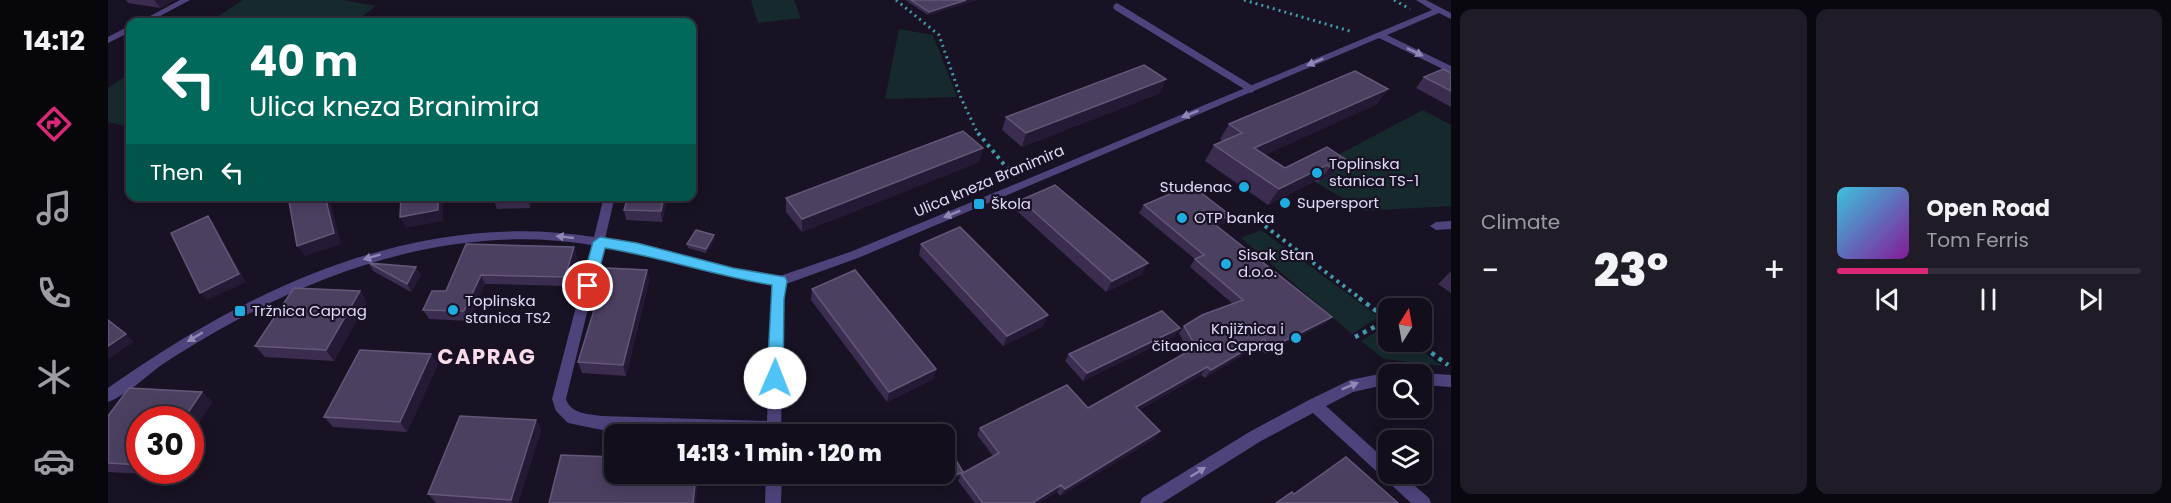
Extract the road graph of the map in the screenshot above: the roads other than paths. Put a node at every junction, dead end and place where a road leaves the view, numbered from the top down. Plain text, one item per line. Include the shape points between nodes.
1 (186, 0) edge
2 (1420, 0) edge
3 (1117, 7) dead end
4 (1439, 10) junction
5 (1451, 16) edge
6 (151, 18) edge
7 (126, 31) edge
8 (1375, 36) junction
9 (108, 40) edge
10 (1451, 70) edge
11 (1251, 89) junction
12 (609, 201) edge
13 (1451, 225) edge
14 (1436, 226) dead end
15 (600, 242) junction
16 (780, 281) junction
17 (1378, 380) edge
18 (1432, 380) edge
19 (1451, 381) edge
20 (108, 396) edge
21 (1314, 404) junction
22 (624, 424) edge
23 (774, 424) edge
24 (1378, 464) edge
25 (774, 484) edge
26 (1401, 484) edge
27 (773, 503) edge
28 (1148, 503) edge
29 (1423, 503) edge

1 - 6 street
2 - 4 street
3 - 11 lane
4 - 5 street
4 - 8 street, Ulica kneza Branimira
7 - 9 street
8 -> 10 street
8 -> 11 street, Ulica kneza Branimira
11 -> 16 street, Ulica kneza Branimira via 854,255
12 - 15 street
13 - 14 street
15 - 16 street, Ulica kneza Branimira via 733,274
15 -> 20 street, Ulica kneza Branimira via 562,236 483,236 413,246 366,259 240,311 158,360
15 - 22 street via 559,399 567,414 581,420
16 - 23 street
21 -> 17 street via 1350,386
18 - 19 street
21 - 24 street
28 -> 21 street
25 - 27 street
26 - 29 street

